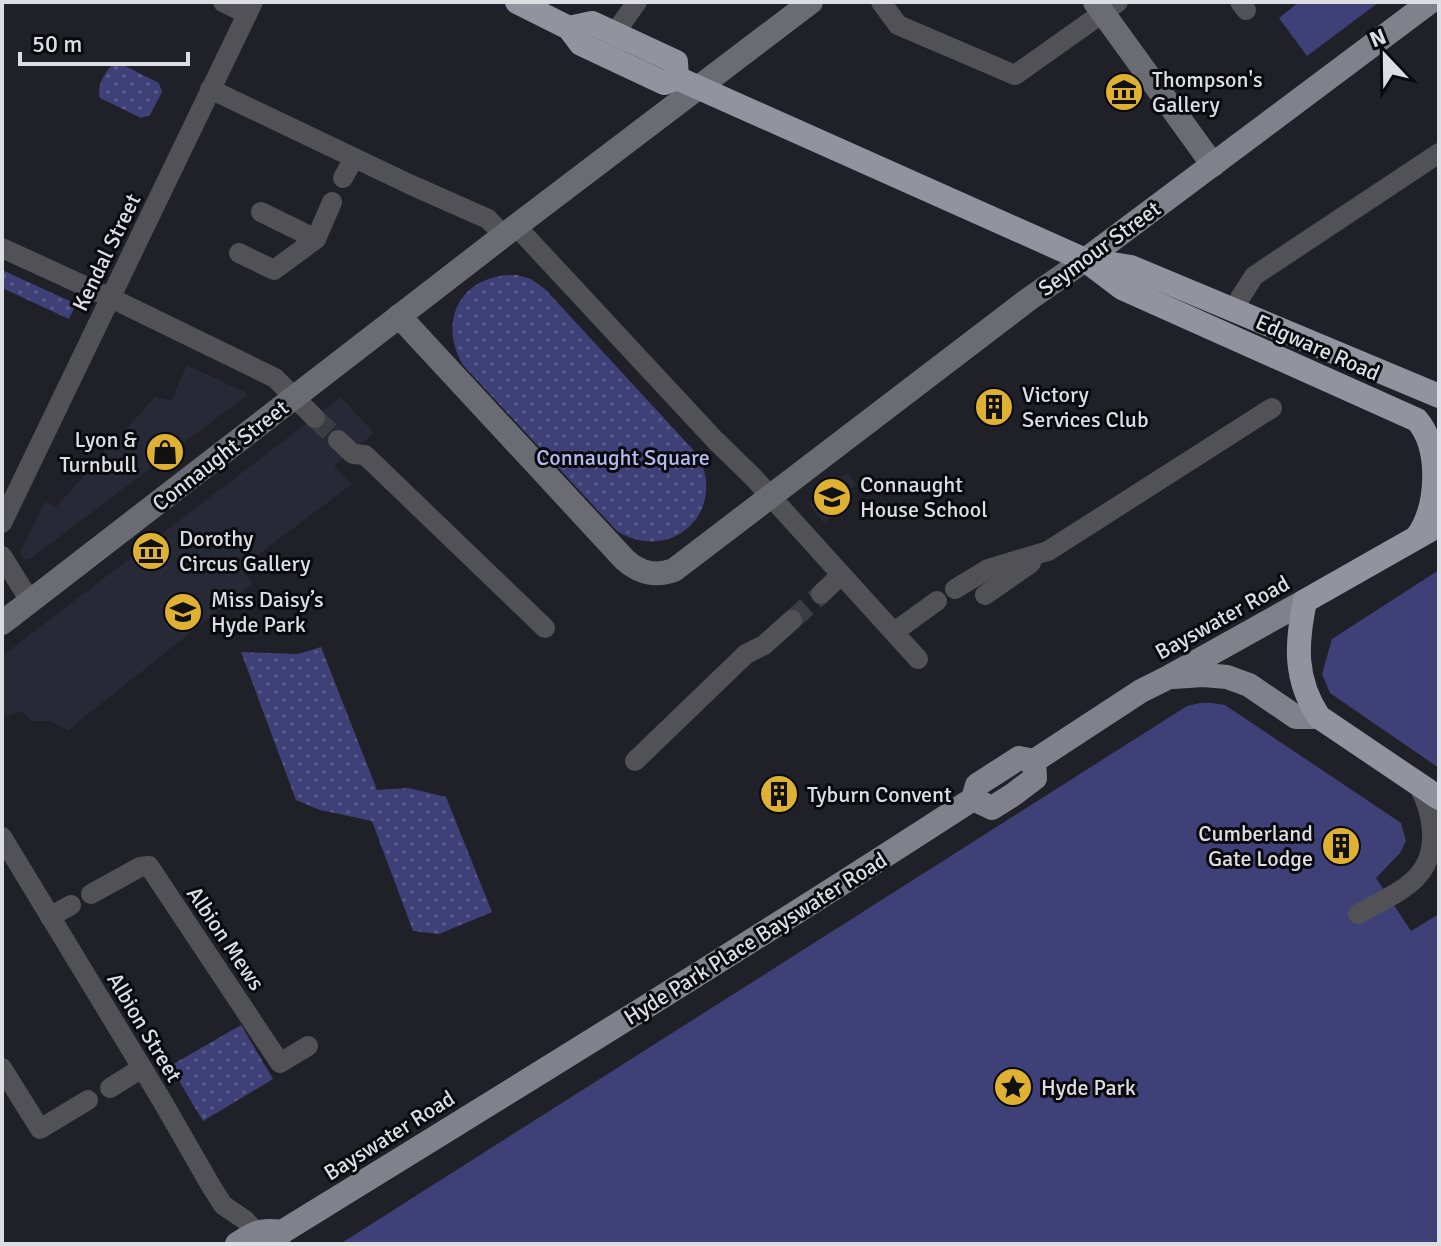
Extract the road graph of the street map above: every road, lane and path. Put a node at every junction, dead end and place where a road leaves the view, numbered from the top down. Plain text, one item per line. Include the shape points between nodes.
1 (223, 2) edge
2 (517, 2) edge
3 (637, 2) edge
4 (811, 2) edge
5 (881, 2) edge
6 (1430, 2) edge
7 (1105, 6) edge
8 (250, 8) edge
9 (569, 28) junction
10 (614, 34) junction
11 (688, 83) junction
12 (210, 89) junction
13 (1439, 153) edge
14 (354, 158) junction
15 (1213, 165) junction
16 (343, 178) dead end
17 (332, 202) dead end
18 (261, 212) dead end
19 (510, 231) junction
20 (316, 239) junction
21 (2, 248) edge
22 (239, 253) dead end
23 (1085, 260) junction
24 (111, 298) junction
25 (1235, 311) junction
26 (399, 316) junction
27 (1439, 396) edge
28 (294, 397) junction
29 (1272, 408) dead end
30 (315, 418) tunnel mouth
31 (338, 440) tunnel mouth
32 (771, 498) junction
33 (2, 523) edge
34 (1439, 525) edge
35 (1417, 537) junction
36 (1048, 551) junction
37 (2, 556) edge
38 (841, 575) junction
39 (955, 589) dead end
40 (821, 594) tunnel mouth
41 (985, 595) dead end
42 (30, 601) junction
43 (937, 601) dead end
44 (1305, 601) junction
45 (792, 620) tunnel mouth
46 (2, 623) edge
47 (545, 628) dead end
48 (894, 632) junction
49 (918, 659) dead end
50 (1167, 678) junction
51 (1319, 717) junction
52 (635, 761) dead end
53 (1418, 785) junction
54 (975, 792) joint
55 (1439, 798) edge
56 (2, 837) edge
57 (91, 894) dead end
58 (71, 905) dead end
59 (1358, 914) dead end
60 (50, 917) junction
61 (308, 1046) dead end
62 (2, 1068) edge
63 (142, 1068) junction
64 (524, 1083) joint
65 (110, 1088) dead end
66 (88, 1100) dead end
67 (262, 1238) edge

1 - 8 street
2 - 9 highway, Edgware Road
3 - 10 street
4 - 11 street
5 - 7 street via 898,25 1015,75
6 - 15 main road, Seymour Street
7 - 15 street
8 - 12 street, Kendal Street
9 - 10 highway, Edgware Road via 592,23
9 - 11 highway, Edgware Road via 581,44 664,83
10 - 11 highway, Edgware Road via 676,62
11 - 19 street
11 - 23 highway, Edgware Road
12 - 14 street
12 - 24 street, Kendal Street
13 - 25 street via 1254,276
14 - 16 street
14 - 19 street
15 - 23 main road, Seymour Street
17 - 20 street
18 - 20 street
19 - 26 street
19 - 32 street
20 - 22 street via 274,270
21 - 24 street
23 - 25 highway, Edgware Road via 1131,267
23 - 32 street, Seymour Street
23 - 35 highway, Edgware Road via 1122,288 1421,423 1435,448 1438,477 1432,512
24 - 28 street via 274,378
24 - 33 street, Kendal Street
25 - 27 highway, Edgware Road
26 - 28 street, Connaught Street
26 - 32 street via 625,560 641,571 674,570
28 - 30 street
28 - 42 street, Connaught Street
29 - 36 street
31 - 47 street via 353,454 365,455
32 - 38 street
34 - 35 highway, Bayswater Road
35 - 44 highway, Bayswater Road
36 - 39 street via 988,569
36 - 41 street
37 - 42 street
38 - 40 street
38 - 48 street
42 - 46 street, Connaught Street
43 - 48 street
44 - 50 main road, Bayswater Road
44 - 51 highway via 1300,667
45 - 52 street via 746,654
48 - 49 street
50 - 51 main road via 1227,677 1249,685 1296,717
50 - 54 main road, Bayswater Road via 1034,761 1035,778 992,808
51 - 53 highway
53 - 55 highway
53 - 59 street via 1428,805 1432,837 1423,870
54 - 64 main road, Hyde Park Place Bayswater Road via 859,873
56 - 60 street, Albion Street
57 - 61 street, Albion Mews via 149,866 280,1063
58 - 60 street
60 - 63 street, Albion Street
62 - 66 street via 40,1129
63 - 65 street
63 - 67 street, Albion Street via 223,1205
64 - 67 main road, Bayswater Road

